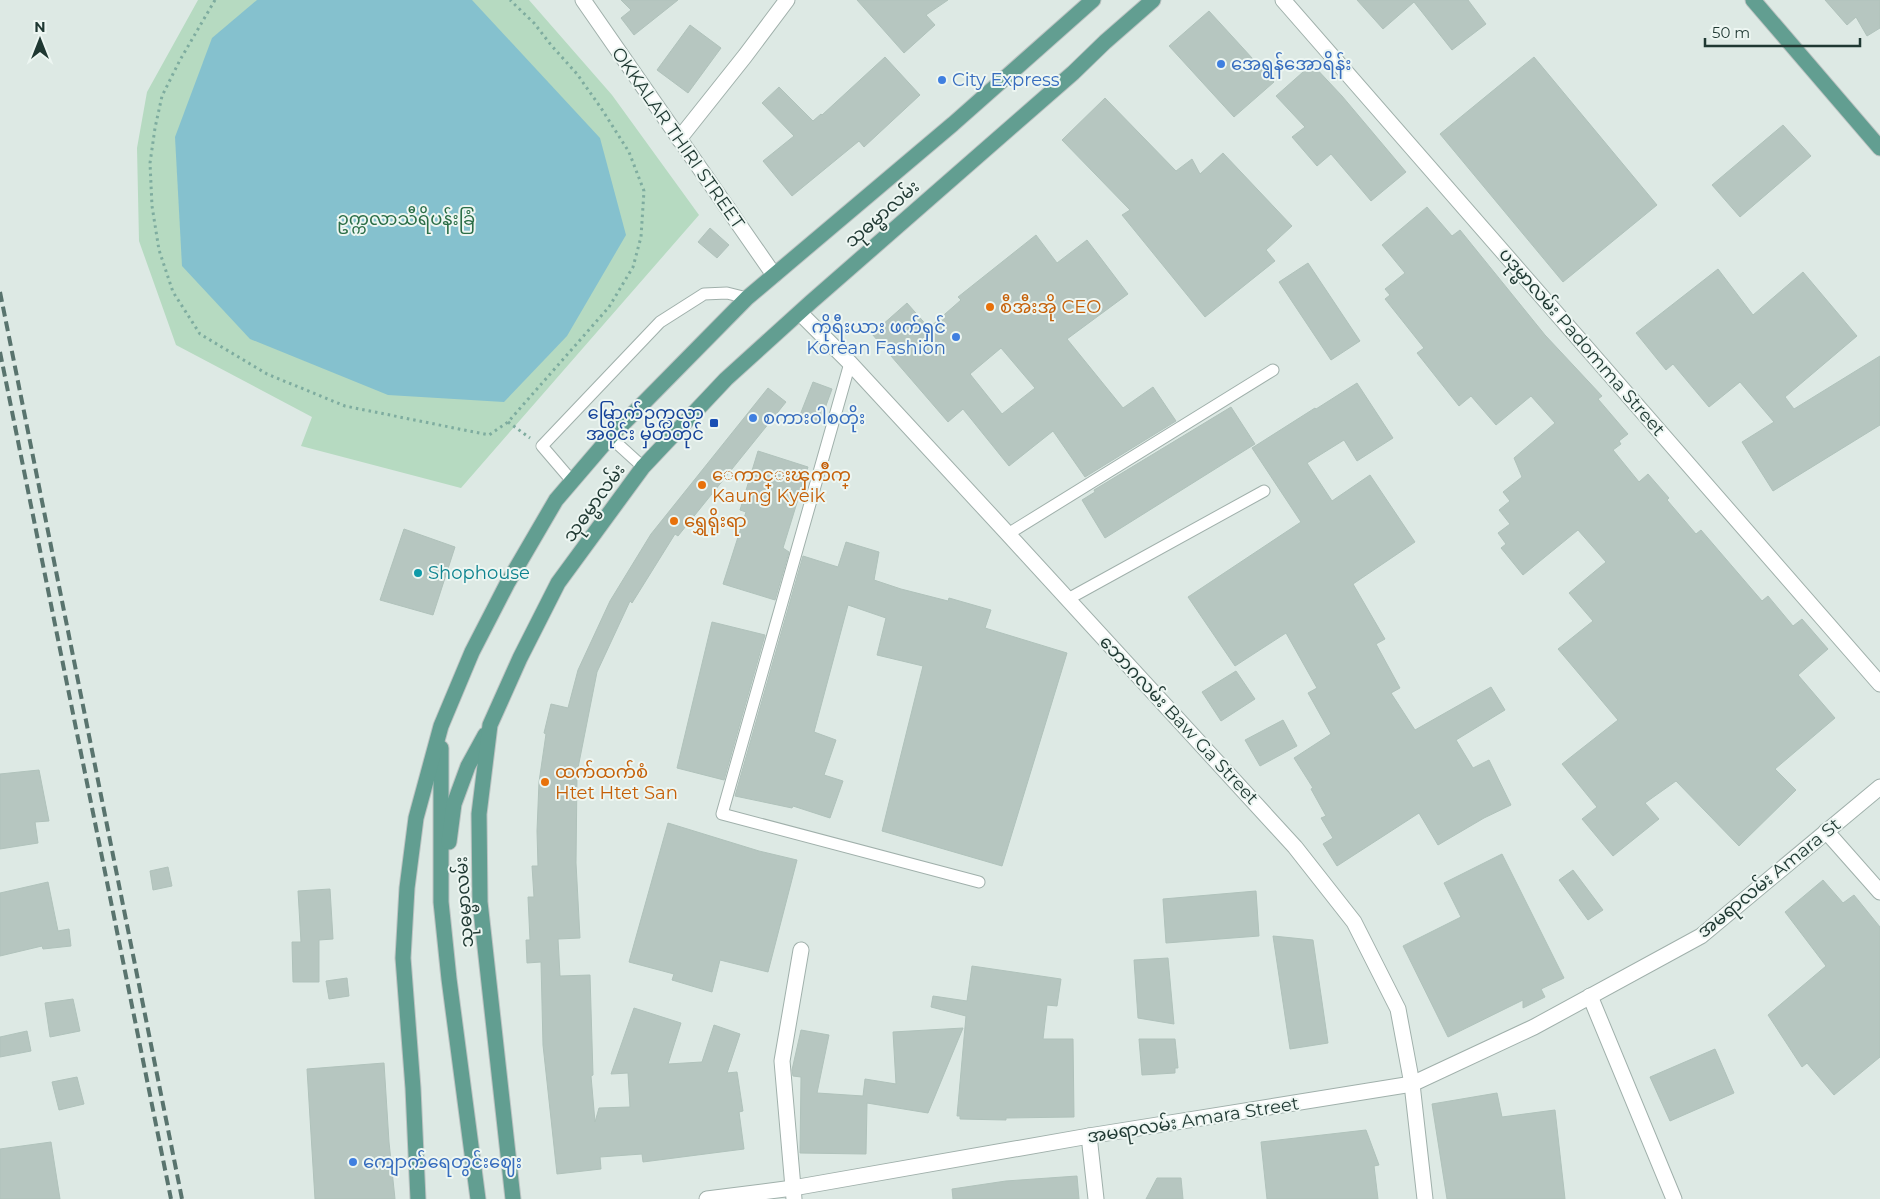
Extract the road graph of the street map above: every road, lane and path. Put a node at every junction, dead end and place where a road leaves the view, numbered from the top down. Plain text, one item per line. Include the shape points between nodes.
1 (215, 0) edge
2 (510, 0) edge
3 (583, 0) edge
4 (787, 0) edge
5 (1153, 0) edge
6 (1283, 0) edge
7 (1753, 0) edge
8 (1090, 2) edge
9 (679, 139) junction
10 (1880, 148) edge
11 (774, 275) junction
12 (747, 298) junction
13 (800, 313) junction
14 (850, 363) junction
15 (1273, 370) dead end
16 (508, 422) junction
17 (610, 437) junction
18 (542, 446) junction
19 (643, 467) junction
20 (572, 481) junction
21 (1264, 491) dead end
22 (1008, 534) junction
23 (1068, 599) junction
24 (1880, 684) edge
25 (490, 725) junction
26 (441, 726) junction
27 (1880, 787) edge
28 (1826, 832) junction
29 (979, 882) dead end
30 (1880, 892) edge
31 (441, 902) junction
32 (801, 950) dead end
33 (1653, 961) joint
34 (1590, 996) junction
35 (1412, 1084) junction
36 (1089, 1136) junction
37 (794, 1193) edge
38 (418, 1199) edge
39 (478, 1199) edge
40 (514, 1199) edge
41 (707, 1199) edge
42 (1096, 1199) edge
43 (1425, 1199) edge
44 (1674, 1199) edge

1 - 16 path via 162,96 150,163 159,250 173,292 200,334 267,374 345,406 489,435
2 - 16 path via 534,22 601,108 629,152 644,191 641,237 633,267 614,299 579,343
3 - 9 street, OKKALAR THIRI STREET
4 - 9 street
5 - 13 main road, သုဓမ္မာလမ်း
6 - 24 street, ပဒုမ္မာလမ်း Padomma Street
7 - 10 main road
8 - 11 main road, သုဓမ္မာလမ်း via 953,124
9 - 11 street, OKKALAR THIRI STREET
11 - 12 main road, သုဓမ္မာလမ်း
12 - 17 main road, သုဓမ္မာလမ်း
12 - 18 lane via 727,293 704,294 660,322
13 - 14 street, ဘောဂလမ်း Baw Ga Street
13 - 19 main road, သုဓမ္မာလမ်း via 726,378
14 - 22 street, ဘောဂလမ်း Baw Ga Street
14 - 29 lane via 722,814
15 - 22 lane
16 - 18 path
17 - 19 lane
17 - 20 main road, သုဓမ္မာလမ်း
18 - 20 lane
19 - 25 main road, သုဓမ္မာလမ်း via 558,583
20 - 26 main road, သုဓမ္မာလမ်း via 556,500 507,584 472,652
21 - 23 lane
22 - 23 street, ဘောဂလမ်း Baw Ga Street
23 - 35 street, ဘောဂလမ်း Baw Ga Street via 1296,847 1354,922 1398,1009
25 - 31 main road via 468,766 454,804
25 - 40 main road, သုဓမ္မာလမ်း via 479,814 480,902
26 - 31 main road
26 - 38 main road, သုဓမ္မာလမ်း via 416,818 403,958
27 - 28 street, အမရာလမ်း Amara St
28 - 30 street
28 - 33 street, အမရာလမ်း Amara St via 1701,936
31 - 39 main road
32 - 37 street via 782,1061
33 - 34 street, အမရာလမ်း Amara Street
34 - 35 street, အမရာလမ်း Amara Street via 1534,1027
34 - 44 street
35 - 36 street, အမရာလမ်း Amara Street
35 - 43 street, ဘောဂလမ်း Baw Ga Street
36 - 37 street, အမရာလမ်း Amara Street
36 - 42 street
37 - 41 street, အမရာလမ်း Amara Street

